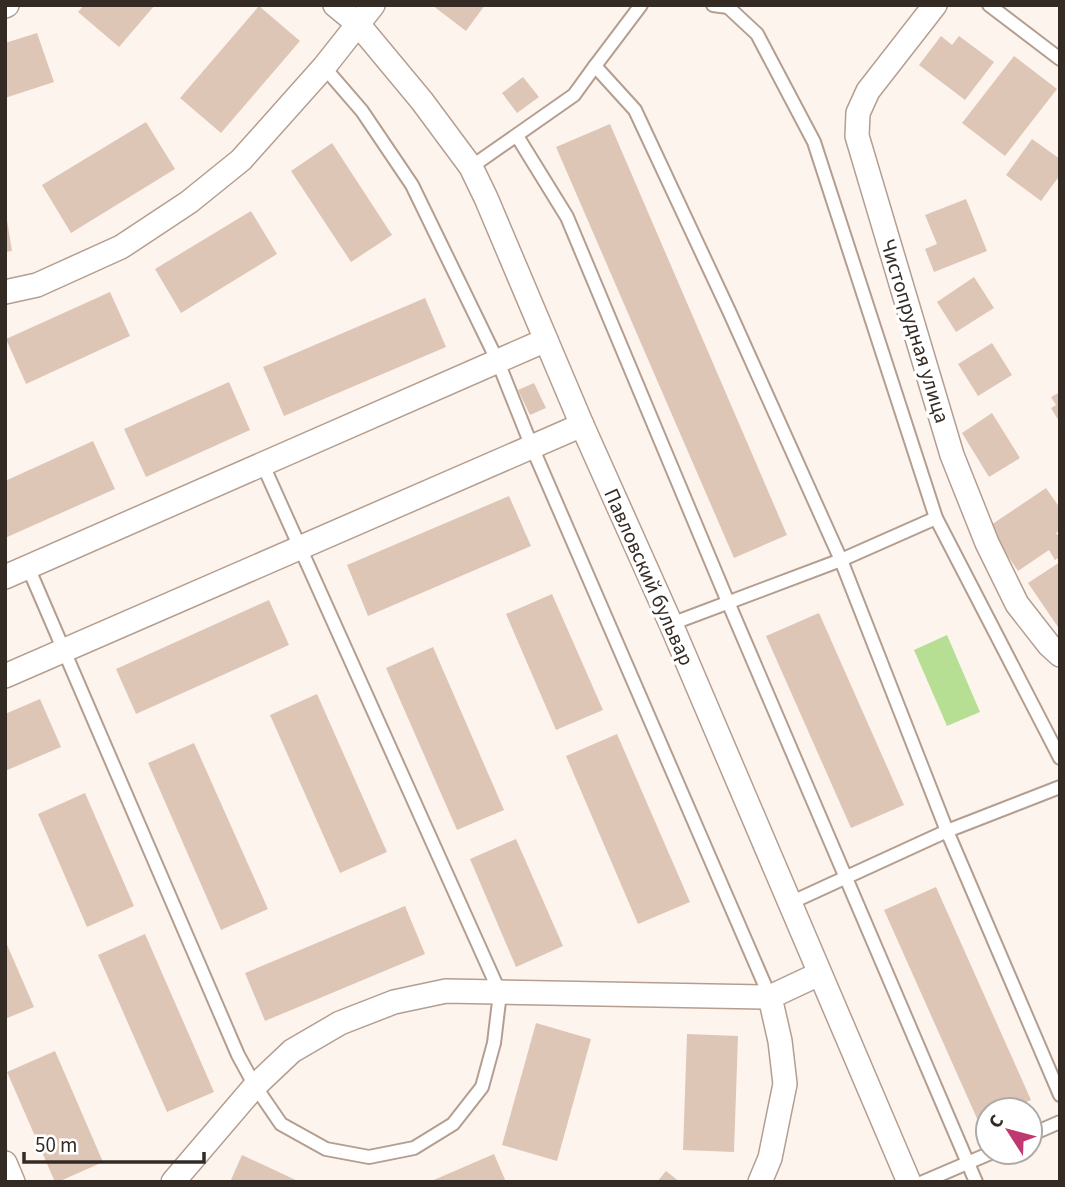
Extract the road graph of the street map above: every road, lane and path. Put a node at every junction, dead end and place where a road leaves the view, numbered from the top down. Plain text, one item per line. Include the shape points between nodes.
1 (335, 5) edge
2 (373, 5) edge
3 (641, 5) edge
4 (713, 5) edge
5 (935, 5) edge
6 (989, 5) edge
7 (358, 24) junction
8 (1060, 59) edge
9 (595, 66) junction
10 (324, 68) junction
11 (517, 136) junction
12 (471, 167) junction
13 (5, 292) edge
14 (546, 340) junction
15 (498, 362) junction
16 (582, 425) junction
17 (532, 447) junction
18 (263, 465) junction
19 (936, 519) junction
20 (301, 548) junction
21 (841, 560) junction
22 (28, 567) junction
23 (5, 577) edge
24 (728, 602) junction
25 (671, 624) junction
26 (64, 651) junction
27 (1060, 655) edge
28 (5, 676) edge
29 (1060, 758) edge
30 (1060, 787) edge
31 (947, 831) junction
32 (846, 877) junction
33 (790, 903) junction
34 (819, 974) junction
35 (500, 993) junction
36 (770, 997) junction
37 (255, 1086) junction
38 (1060, 1095) edge
39 (974, 1160) edge
40 (5, 1163) edge
41 (968, 1163) junction
42 (13, 1182) edge
43 (173, 1182) edge
44 (760, 1182) edge
45 (909, 1182) edge
46 (923, 1182) edge
47 (976, 1182) edge

1 - 7 street, Павловский бульвар
2 - 7 street
3 - 9 lane
4 - 19 lane via 728,7 757,34 814,142
5 - 27 street, Чистопрудная улица via 868,91 858,113 857,136 952,455 1017,604
6 - 8 lane
7 - 10 street
7 - 12 street, Павловский бульвар
9 - 11 lane via 574,95
9 - 21 lane via 635,110
10 - 13 street via 241,160 190,202 121,247 37,285
10 - 15 lane via 362,110 412,185
11 - 12 lane
11 - 24 lane via 567,217
12 - 14 street, Павловский бульвар
14 - 15 street
14 - 16 street, Павловский бульвар
15 - 17 lane
15 - 18 street
16 - 17 street
16 - 25 street, Павловский бульвар
17 - 20 street
17 - 36 lane
18 - 20 lane
18 - 22 street
19 - 21 lane
19 - 29 lane
20 - 26 street
20 - 35 lane
21 - 24 lane
21 - 31 lane
22 - 23 street
22 - 26 lane
24 - 25 lane
24 - 32 lane
25 - 33 street, Павловский бульвар
26 - 28 street
26 - 37 lane
30 - 31 lane
31 - 32 lane
31 - 38 lane
32 - 33 lane
32 - 41 lane
33 - 34 street, Павловский бульвар
34 - 36 street
34 - 45 street, Павловский бульвар
35 - 36 street
35 - 37 street via 446,991 394,1002 340,1023 292,1051
35 - 37 lane via 495,1043 482,1087 453,1124 414,1148 369,1157 326,1149 281,1125
36 - 44 street via 785,1084 770,1158
37 - 43 street
39 - 41 lane
40 - 42 street
41 - 46 lane
41 - 47 lane

